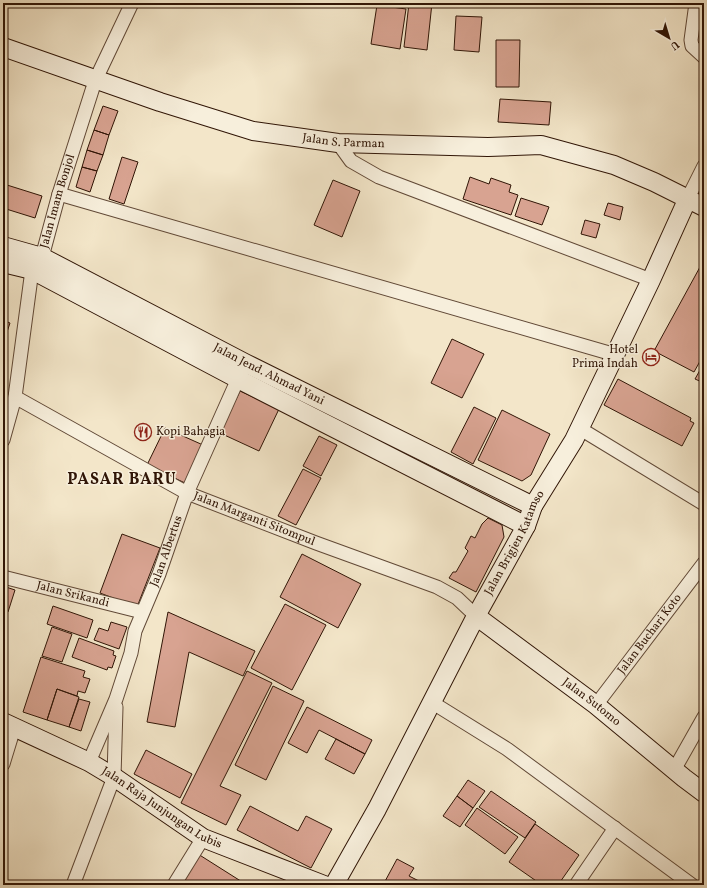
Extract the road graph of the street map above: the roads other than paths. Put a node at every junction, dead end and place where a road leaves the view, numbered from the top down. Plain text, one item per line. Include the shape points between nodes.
1 (132, 3) edge
2 (696, 3) edge
3 (3, 47) edge
4 (704, 57) edge
5 (95, 80) junction
6 (338, 143) junction
7 (704, 166) edge
8 (59, 194) junction
9 (688, 198) junction
10 (704, 207) edge
11 (3, 246) edge
12 (3, 263) edge
13 (37, 264) junction
14 (651, 280) junction
15 (616, 355) junction
16 (245, 363) junction
17 (238, 379) junction
18 (15, 398) junction
19 (579, 428) junction
20 (3, 440) edge
21 (187, 493) junction
22 (704, 504) edge
23 (533, 506) junction
24 (526, 526) junction
25 (704, 563) edge
26 (3, 577) edge
27 (142, 612) junction
28 (476, 616) junction
29 (116, 699) junction
30 (432, 703) junction
31 (596, 705) junction
32 (704, 717) edge
33 (9, 725) edge
34 (89, 762) junction
35 (3, 764) edge
36 (674, 770) junction
37 (114, 777) junction
38 (704, 793) edge
39 (615, 828) junction
40 (203, 838) junction
41 (73, 885) edge
42 (174, 885) edge
43 (324, 885) edge
44 (334, 885) edge
45 (576, 885) edge
46 (692, 885) edge

1 - 5 street, Jalan Imam Bonjol
2 - 4 street via 691,40 695,51
3 - 5 street, Jalan S. Parman
5 - 6 street, Jalan S. Parman via 253,131
5 - 8 street, Jalan Imam Bonjol
6 - 9 street, Jalan S. Parman via 488,147 541,145 614,166
6 - 14 street via 351,161 379,177
7 - 9 street
8 - 13 street, Jalan Imam Bonjol
8 - 15 street
9 - 10 street, Jalan S. Parman
9 - 14 street, Jalan Brigjen Katamso
11 - 13 street, Jalan Jend. Ahmad Yani
12 - 13 street, Jalan Jend. Ahmad Yani
13 - 16 street, Jalan Jend. Ahmad Yani
13 - 17 street, Jalan Jend. Ahmad Yani
13 - 18 street, Jalan Imam Bonjol
14 - 15 street, Jalan Brigjen Katamso
15 - 19 street, Jalan Brigjen Katamso
16 - 17 street, Jalan Albertus
16 - 23 street, Jalan Jend. Ahmad Yani
17 - 21 street, Jalan Albertus
17 - 24 street, Jalan Jend. Ahmad Yani
18 - 20 street, Jalan Imam Bonjol
18 - 21 street, Jalan Marganti Sitompul
19 - 22 street
19 - 23 street, Jalan Brigjen Katamso
21 - 27 street, Jalan Albertus via 159,574
21 - 28 street, Jalan Marganti Sitompul via 437,587 457,598
23 - 24 street, Jalan Brigjen Katamso
24 - 28 street, Jalan Brigjen Katamso
25 - 31 street, Jalan Buchari Koto
26 - 27 street, Jalan Srikandi
27 - 29 street, Jalan Albertus
28 - 30 street, Jalan Brigjen Katamso
28 - 31 street, Jalan Sutomo
29 - 34 street, Jalan Albertus
29 - 37 street, Jalan Albertus
30 - 39 street via 507,749
30 - 44 street, Jalan Brigjen Katamso
31 - 36 street, Jalan Sutomo
32 - 36 street
33 - 34 street, Jalan Raja Junjungan Lubis
33 - 35 street
34 - 37 street, Jalan Raja Junjungan Lubis
36 - 38 street, Jalan Sutomo
37 - 40 street, Jalan Raja Junjungan Lubis
37 - 41 street, Jalan Albertus
39 - 45 street
39 - 46 street
40 - 42 street
40 - 43 street, Jalan Raja Junjungan Lubis

